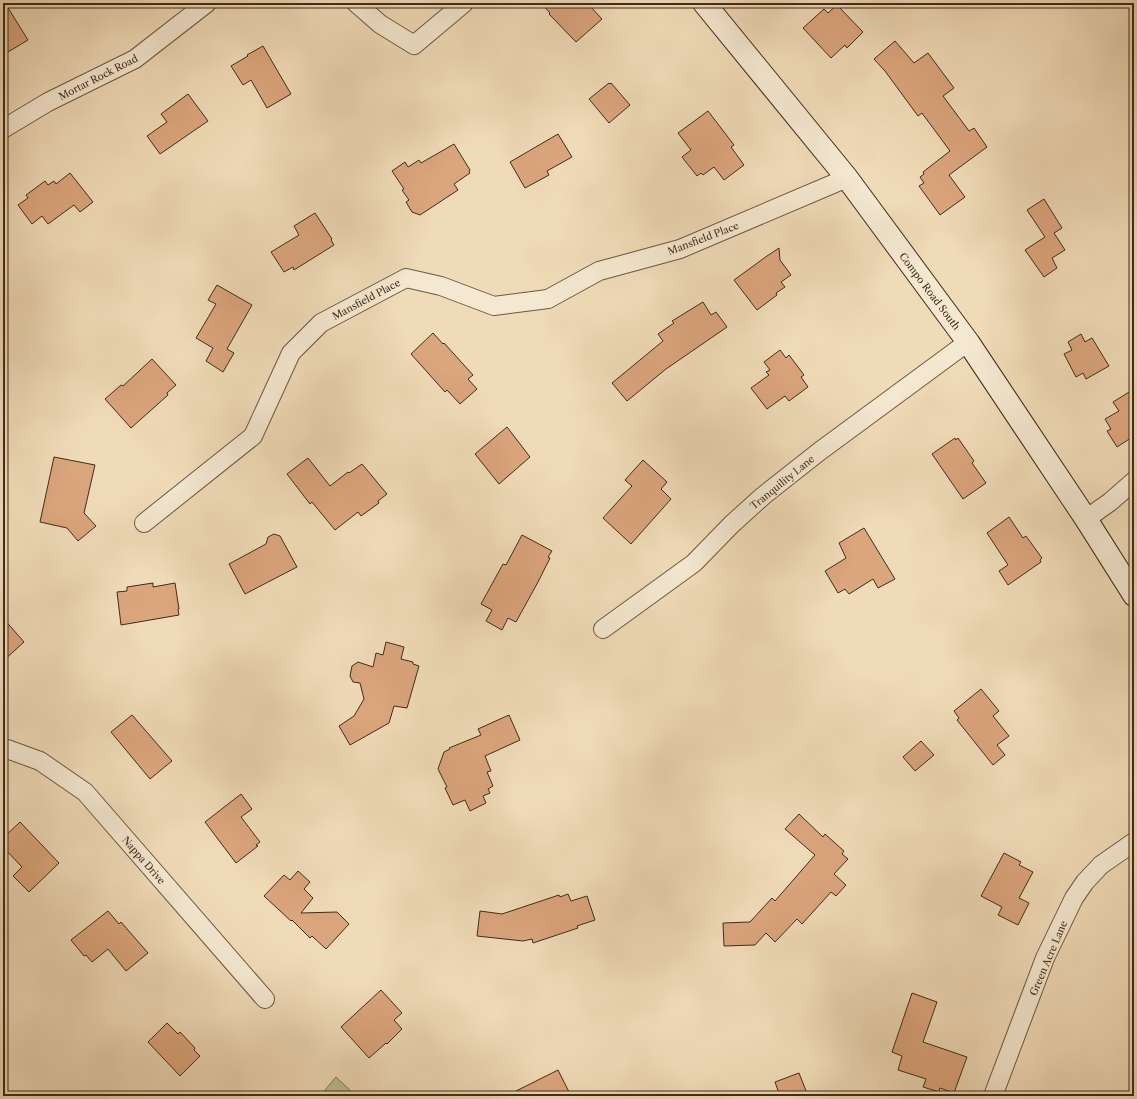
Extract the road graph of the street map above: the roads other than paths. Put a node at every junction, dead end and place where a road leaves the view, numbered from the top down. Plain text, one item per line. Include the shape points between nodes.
1 (207, 3) edge
2 (356, 3) edge
3 (464, 3) edge
4 (704, 3) edge
5 (3, 129) edge
6 (847, 178) junction
7 (968, 342) junction
8 (1134, 482) edge
9 (1086, 519) junction
10 (144, 523) dead end
11 (1134, 595) edge
12 (603, 629) dead end
13 (4, 748) edge
14 (1134, 842) edge
15 (265, 999) dead end
16 (993, 1096) edge

1 - 5 street, Mortar Rock Road via 135,59 48,102
2 - 3 street via 380,24 414,45
4 - 6 main road, Compo Road South
6 - 7 main road, Compo Road South
6 - 10 street, Mansfield Place via 680,249 599,271 548,299 494,306 441,286 406,278 321,323 291,353 253,436
7 - 9 main road, Compo Road South
7 - 12 street, Tranquility Lane via 814,455 747,510 694,563
8 - 9 street
9 - 11 main road, Compo Road South
13 - 15 street, Nappa Drive via 40,761 85,792
14 - 16 street, Green Acre Lane via 1101,865 1074,898 1045,958

